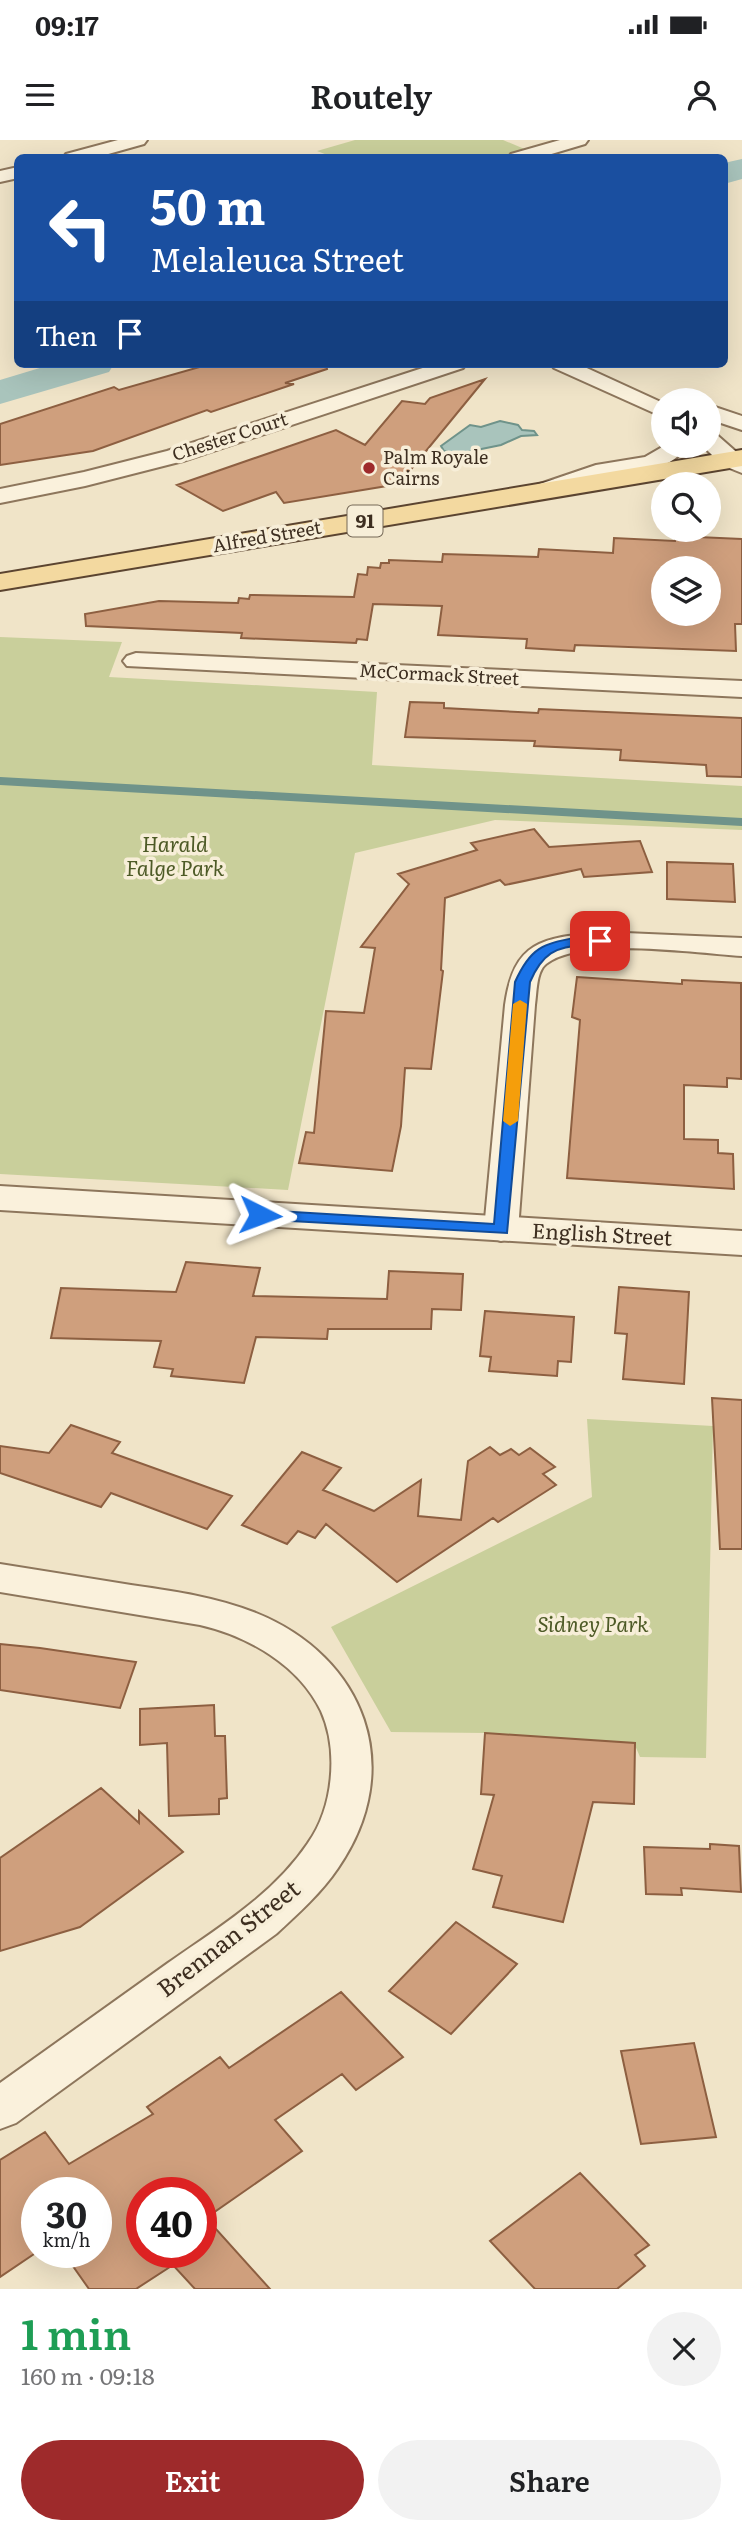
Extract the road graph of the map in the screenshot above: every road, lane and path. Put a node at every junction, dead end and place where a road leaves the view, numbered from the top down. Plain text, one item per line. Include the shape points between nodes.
1 (66, 140) edge
2 (138, 140) edge
3 (579, 140) edge
4 (97, 154) edge
5 (102, 154) edge
6 (531, 154) edge
7 (444, 368) edge
8 (570, 368) edge
9 (602, 368) edge
10 (651, 390) edge
11 (651, 405) edge
12 (721, 417) edge
13 (742, 423) edge
14 (721, 432) edge
15 (721, 448) edge
16 (663, 458) edge
17 (740, 461) edge
18 (721, 473) edge
19 (545, 490) junction
20 (651, 493) edge
21 (0, 496) edge
22 (0, 582) edge
23 (0, 606) edge
24 (136, 661) dead end
25 (742, 689) edge
26 (742, 947) edge
27 (0, 1198) edge
28 (501, 1230) junction
29 (742, 1243) edge
30 (0, 1578) edge
31 (0, 2109) edge

1 - 4 street
2 - 5 street
3 - 6 street
7 - 21 street, Chester Court via 175,456
8 - 11 street
9 - 10 street
12 - 13 street
14 - 17 street
15 - 17 street
16 - 19 street via 603,470
17 - 18 main road
17 - 19 main road, Alfred Street / 91
19 - 22 main road, Alfred Street / 91
20 - 23 main road, Alfred Street / 91
24 - 25 street, McCormack Street
26 - 28 street via 583,941 552,947 532,960 523,982
27 - 28 street, English Street
28 - 29 street, English Street
30 - 31 street, Brennan Street via 181,1606 242,1622 304,1661 332,1688 347,1720 353,1752 342,1822 325,1857 299,1888 261,1921

